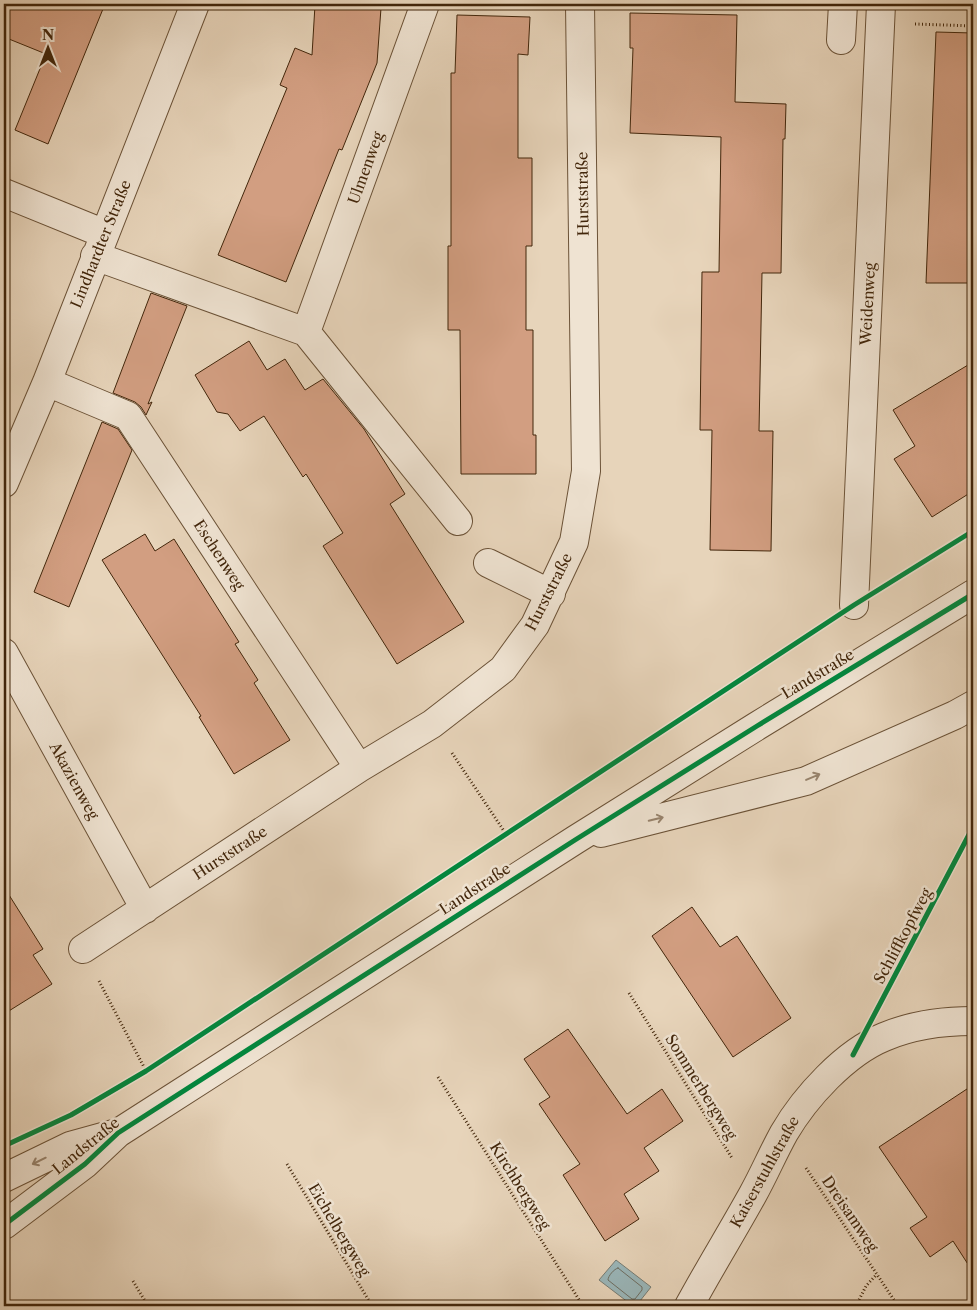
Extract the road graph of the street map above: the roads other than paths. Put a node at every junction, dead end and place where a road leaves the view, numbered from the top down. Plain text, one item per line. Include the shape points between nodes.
1 (195, 4) edge
2 (425, 4) edge
3 (580, 4) edge
4 (843, 4) edge
5 (881, 4) edge
6 (841, 40) dead end
7 (4, 193) edge
8 (100, 245) junction
9 (306, 332) junction
10 (47, 382) junction
11 (7, 467) edge
12 (458, 521) dead end
13 (488, 563) dead end
14 (550, 594) junction
15 (973, 594) edge
16 (854, 604) dead end
17 (4, 653) edge
18 (973, 704) edge
19 (359, 768) junction
20 (575, 840) junction
21 (145, 909) junction
22 (83, 949) road end
23 (973, 1021) edge
24 (118, 1133) junction
25 (4, 1178) edge
26 (4, 1225) edge
27 (688, 1306) edge

1 - 8 street, Lindhardter Straße
2 - 9 street, Ulmenweg
3 - 14 street, Hurststraße via 586,471 574,542
4 - 6 street
5 - 16 street, Weidenweg
7 - 8 street
8 - 9 street
8 - 10 street, Lindhardter Straße
9 - 12 street
10 - 11 street, Lindhardter Straße
10 - 19 street, Eschenweg via 128,416
13 - 14 street
14 - 19 street, Hurststraße via 535,625 503,669 432,724
15 - 20 street, Landstraße
17 - 21 street, Akazienweg
20 -> 18 street via 806,780 955,715
19 - 21 street, Hurststraße
20 - 24 street, Landstraße
21 - 22 street, Hurststraße
23 - 27 street, Kaiserstuhlstraße via 933,1023 883,1037 836,1070 810,1097 784,1134
24 -> 25 street, Landstraße via 70,1146
24 - 26 street, Landstraße via 85,1164

